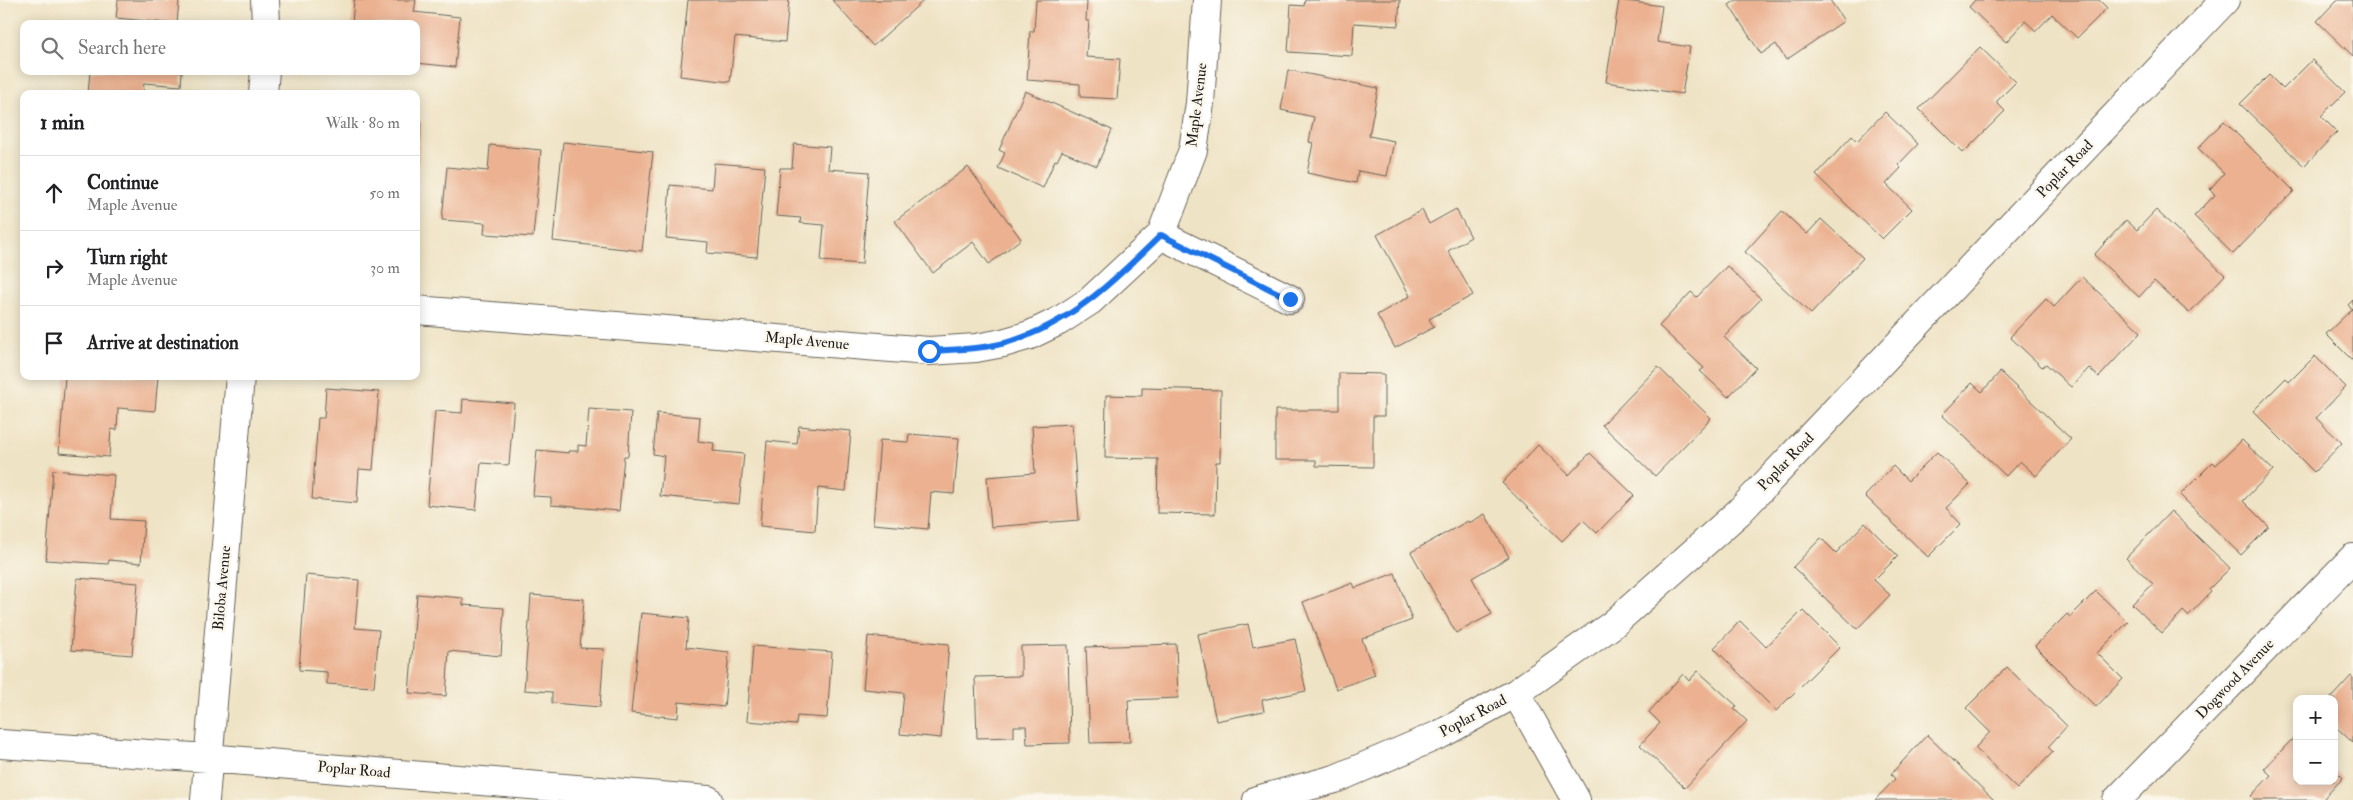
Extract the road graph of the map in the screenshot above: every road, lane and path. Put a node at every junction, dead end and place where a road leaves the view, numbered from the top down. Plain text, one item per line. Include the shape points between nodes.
1 (265, 0) edge
2 (1207, 0) edge
3 (2225, 0) edge
4 (266, 20) edge
5 (265, 75) edge
6 (263, 90) edge
7 (1161, 235) junction
8 (1290, 299) dead end
9 (420, 310) edge
10 (240, 380) edge
11 (2353, 558) edge
12 (1516, 693) junction
13 (0, 744) edge
14 (208, 758) junction
15 (654, 798) edge
16 (205, 800) edge
17 (708, 800) edge
18 (1257, 800) edge
19 (1576, 800) edge
20 (2116, 800) edge

1 - 4 street
2 - 7 street, Maple Avenue via 1194,150
3 - 12 street, Poplar Road via 1739,512 1612,625
5 - 6 street
7 - 8 street
7 - 9 street, Maple Avenue via 1090,301 1059,321 1030,336 976,348 929,351
10 - 14 street, Biloba Avenue
11 - 20 street, Dogwood Avenue
12 - 18 street, Poplar Road via 1441,734 1335,779
12 - 19 street
13 - 14 street, Poplar Road
14 - 15 street, Poplar Road
14 - 16 street, Biloba Avenue
15 - 17 street, Poplar Road

